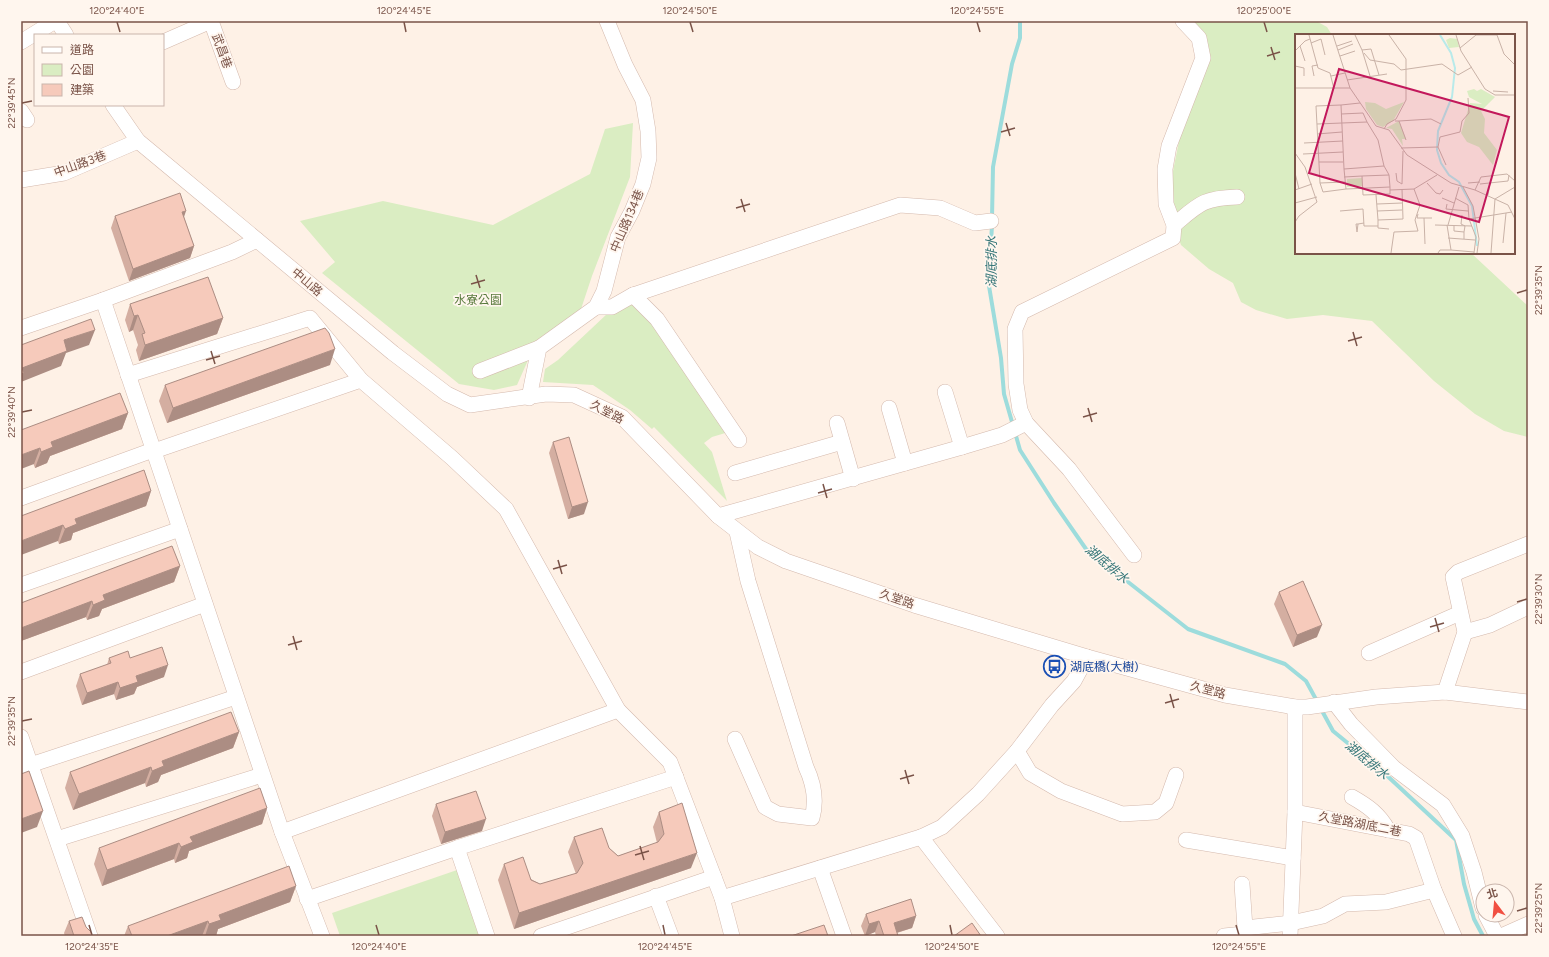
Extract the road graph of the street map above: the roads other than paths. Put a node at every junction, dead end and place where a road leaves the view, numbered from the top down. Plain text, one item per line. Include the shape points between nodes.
1 (56, 21) edge
2 (211, 21) edge
3 (607, 21) edge
4 (1183, 21) edge
5 (34, 34) edge
6 (34, 34) edge
7 (65, 34) edge
8 (21, 42) edge
9 (164, 42) edge
10 (233, 82) dead end
11 (114, 106) edge
12 (138, 141) junction
13 (21, 180) edge
14 (1237, 197) dead end
15 (991, 221) dead end
16 (1174, 225) junction
17 (257, 240) junction
18 (633, 295) junction
19 (103, 300) junction
20 (596, 307) junction
21 (21, 328) edge
22 (539, 348) junction
23 (480, 371) dead end
24 (128, 376) junction
25 (361, 380) junction
26 (945, 392) dead end
27 (530, 398) junction
28 (889, 408) dead end
29 (837, 423) dead end
30 (1026, 423) junction
31 (739, 440) dead end
32 (842, 442) junction
33 (962, 447) junction
34 (154, 451) junction
35 (905, 463) junction
36 (735, 473) dead end
37 (853, 479) junction
38 (21, 498) edge
39 (718, 516) junction
40 (180, 529) junction
41 (737, 532) junction
42 (1528, 544) edge
43 (1134, 555) dead end
44 (21, 585) edge
45 (205, 604) junction
46 (1528, 607) edge
47 (1460, 613) junction
48 (1465, 632) junction
49 (1369, 653) dead end
50 (1088, 657) junction
51 (21, 672) edge
52 (1444, 692) junction
53 (236, 697) junction
54 (1332, 702) junction
55 (1528, 702) edge
56 (1301, 707) junction
57 (618, 710) junction
58 (21, 737) edge
59 (735, 739) dead end
60 (1017, 751) junction
61 (26, 766) edge
62 (262, 775) junction
63 (1176, 775) dead end
64 (676, 777) junction
65 (1352, 797) dead end
66 (1295, 812) junction
67 (1388, 830) junction
68 (282, 832) junction
69 (921, 837) junction
70 (57, 839) junction
71 (1186, 840) dead end
72 (457, 848) junction
73 (1293, 858) junction
74 (820, 868) junction
75 (714, 877) junction
76 (1477, 883) edge
77 (1242, 884) dead end
78 (1434, 890) junction
79 (656, 896) junction
80 (722, 898) junction
81 (307, 899) junction
82 (1490, 923) edge
83 (1528, 924) edge
84 (1291, 929) edge
85 (1245, 932) edge
86 (561, 933) edge
87 (90, 936) edge
88 (322, 936) edge
89 (487, 936) edge
90 (541, 936) edge
91 (671, 936) edge
92 (732, 936) edge
93 (844, 936) edge
94 (997, 936) edge
95 (1224, 936) edge
96 (1454, 936) edge
97 (1497, 936) edge
98 (1501, 936) edge

1 - 6 street
1 - 7 street
2 - 9 street
2 - 10 street, 武昌巷
3 - 20 street, 中山路134巷 via 643,100 649,158 643,184 618,237 604,291
4 - 16 street via 1199,38 1203,58 1169,146 1165,169 1166,204
5 - 8 street
11 - 12 street, 中山路
12 - 13 street, 中山路3巷 via 64,173
12 - 17 street, 中山路
14 - 16 street via 1216,197 1199,204
15 - 18 street via 975,223 940,208 900,205
16 - 30 street via 1173,238 1022,312 1015,329 1016,384 1020,410
17 - 19 street via 232,252
17 - 27 street, 中山路 via 446,394 470,405
18 - 20 street via 612,307
18 - 31 street via 657,320
19 - 21 street
19 - 24 street
20 - 22 street, 中山路134巷
22 - 23 street, 中山路134巷
22 - 27 street
24 - 25 street via 310,318
24 - 34 street
25 - 34 street
25 - 57 street via 452,458 506,509
26 - 33 street
27 - 39 street, 久堂路 via 546,394 574,395 622,417
28 - 35 street
29 - 32 street
30 - 33 street via 1002,435
30 - 43 street via 1069,469
32 - 36 street
32 - 37 street
33 - 35 street
34 - 38 street
34 - 40 street
35 - 37 street
37 - 39 street
39 - 41 street, 久堂路
40 - 44 street
40 - 45 street
41 - 50 street, 久堂路 via 758,547 786,561 914,605
41 - 59 street via 748,581 806,767 812,779 815,805 812,818 778,814 765,806
42 - 47 street via 1458,572 1453,577
45 - 51 street
45 - 53 street
46 - 48 street
47 - 48 street
47 - 49 street
48 - 52 street
50 - 56 street, 久堂路 via 1225,695
50 - 60 street via 1074,681
52 - 54 street
52 - 55 street
53 - 61 street
53 - 62 street
54 - 56 street
54 - 76 street via 1394,768 1443,805 1462,836
56 - 66 street
57 - 64 street via 670,762
57 - 68 street
58 - 61 street
60 - 63 street via 1030,773 1061,791 1122,814 1155,812 1166,803
60 - 69 street via 978,794 942,826
61 - 70 street
62 - 68 street
62 - 70 street
64 - 72 street
64 - 75 street
65 - 67 street via 1372,809
66 - 67 street, 久堂路湖底二巷
66 - 73 street
67 - 78 street, 久堂路湖底二巷 via 1416,838
68 - 81 street
69 - 74 street
69 - 94 street
70 - 87 street
71 - 73 street
72 - 81 street
72 - 89 street
73 - 84 street
74 - 80 street
74 - 93 street
75 - 79 street
75 - 80 street
77 - 85 street
78 - 84 street via 1386,902 1346,904
78 - 96 street, 久堂路湖底二巷
79 - 86 street
79 - 91 street
80 - 92 street
81 - 88 street
82 - 97 street
83 - 98 street
84 - 85 street
85 - 95 street
86 - 90 street

